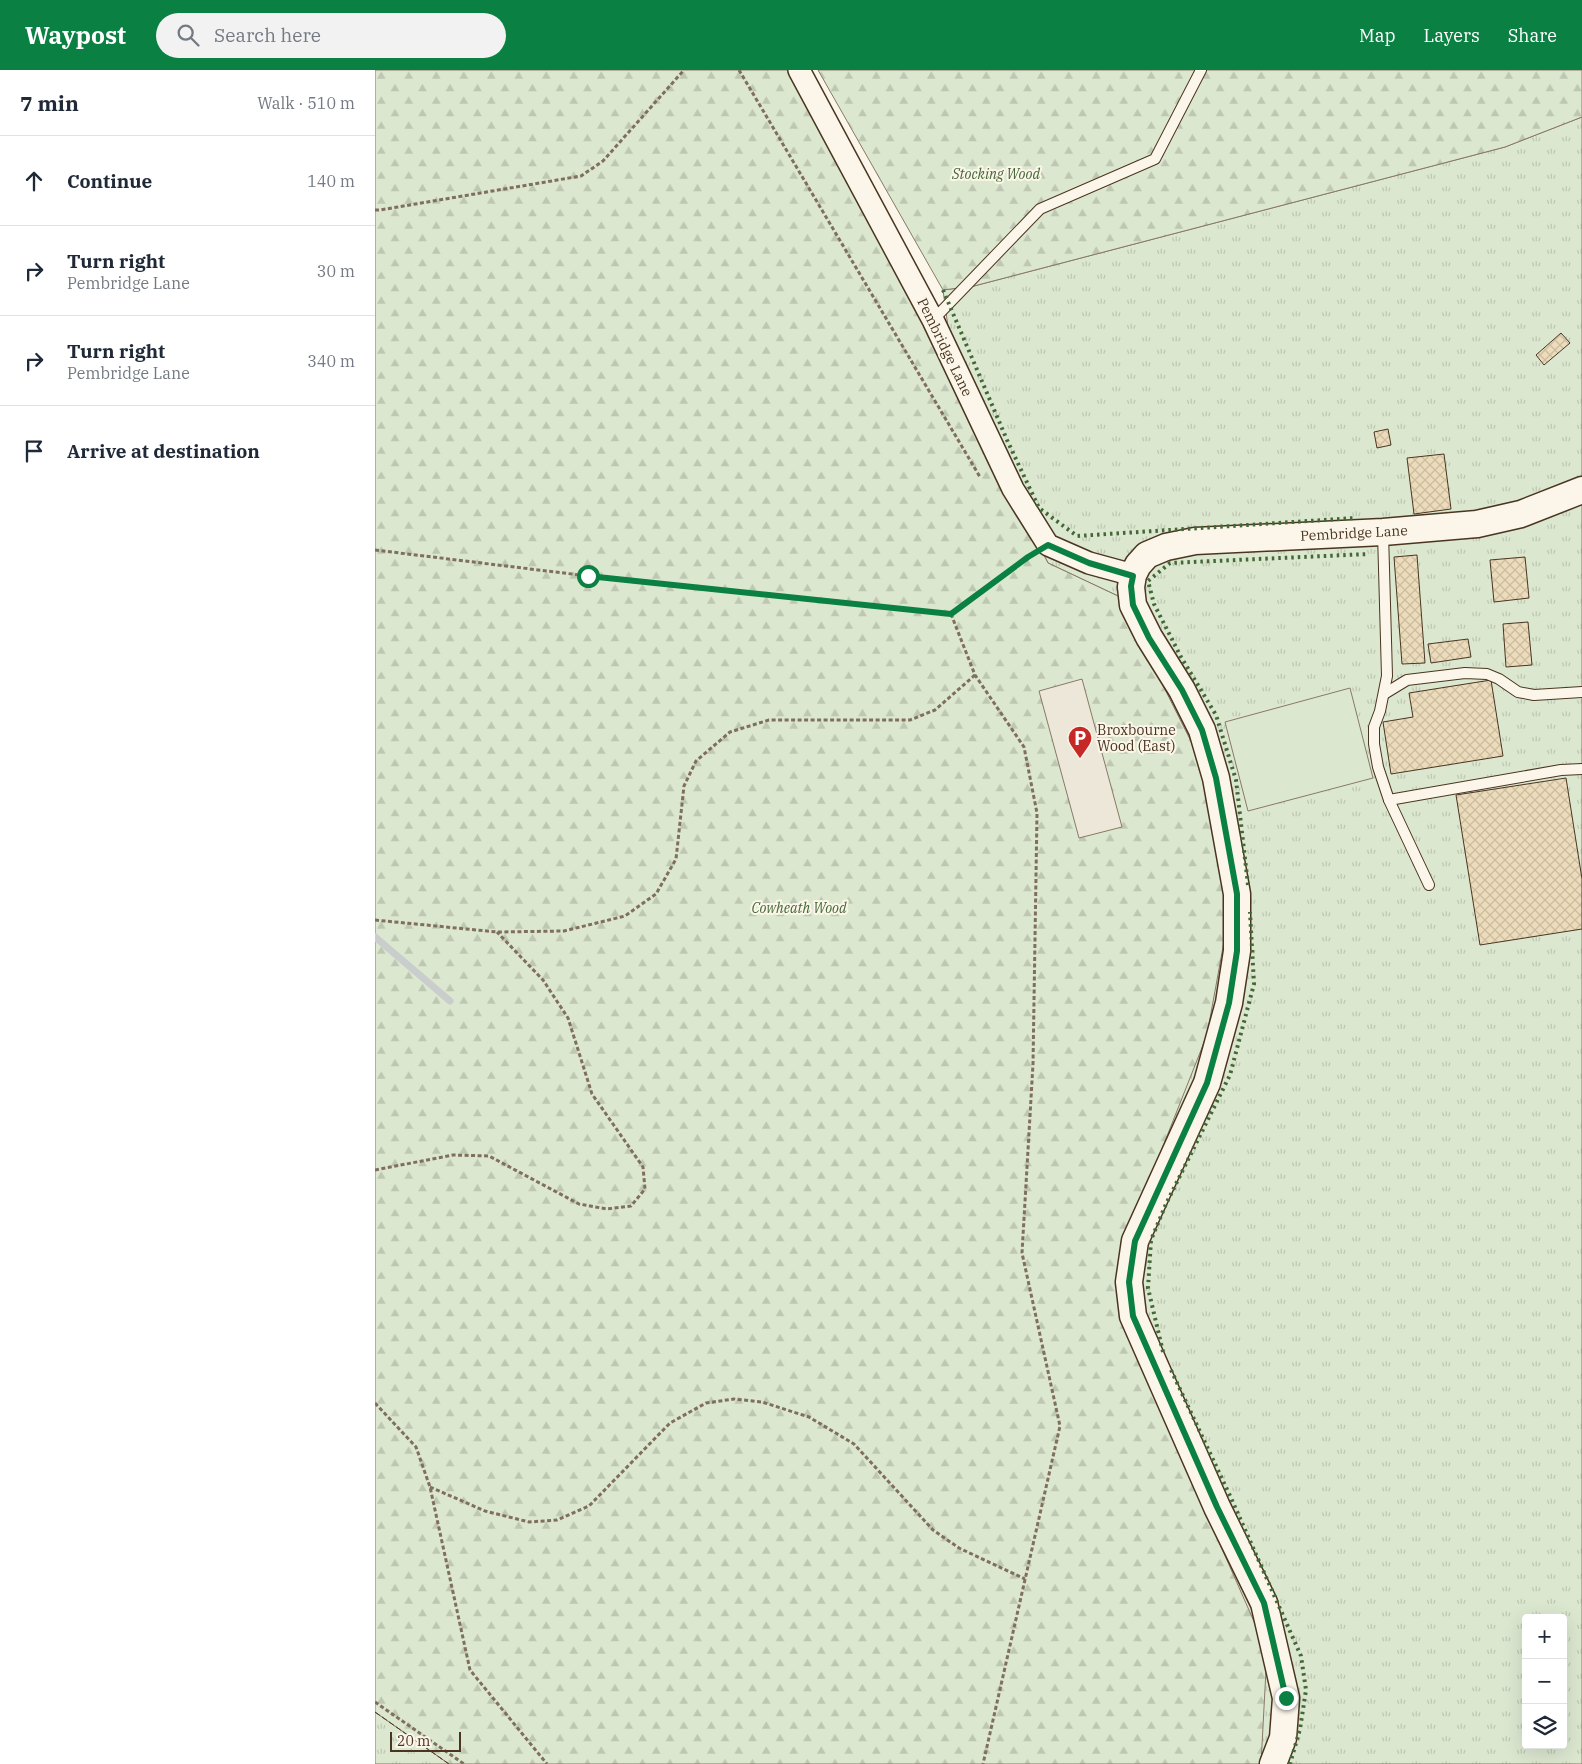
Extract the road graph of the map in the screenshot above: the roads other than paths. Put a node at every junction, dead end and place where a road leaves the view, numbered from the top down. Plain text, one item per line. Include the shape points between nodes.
1 (799, 70) edge
2 (1201, 70) edge
3 (933, 320) junction
4 (1582, 490) edge
5 (1383, 532) junction
6 (1133, 576) junction
7 (1582, 692) edge
8 (1384, 694) junction
9 (1582, 769) edge
10 (1389, 800) junction
11 (1429, 885) dead end
12 (1273, 1764) edge

1 - 3 street, Pembridge Lane
2 - 3 lane via 1155,159 1040,209
3 - 6 street, Pembridge Lane via 1013,489 1048,545 1089,563
4 - 5 street, Pembridge Lane via 1521,514 1477,524
5 - 6 street, Pembridge Lane via 1195,541 1147,555
5 - 8 lane via 1387,676
6 - 12 street via 1133,605 1202,730 1216,778 1237,894 1237,951 1229,1003 1207,1083 1135,1241 1129,1282 1133,1316 1217,1507 1264,1603 1286,1698 1283,1738
7 - 8 lane via 1534,695 1519,692 1487,674 1465,673 1407,680
8 - 10 lane via 1374,726 1374,744
9 - 10 lane
10 - 11 lane

